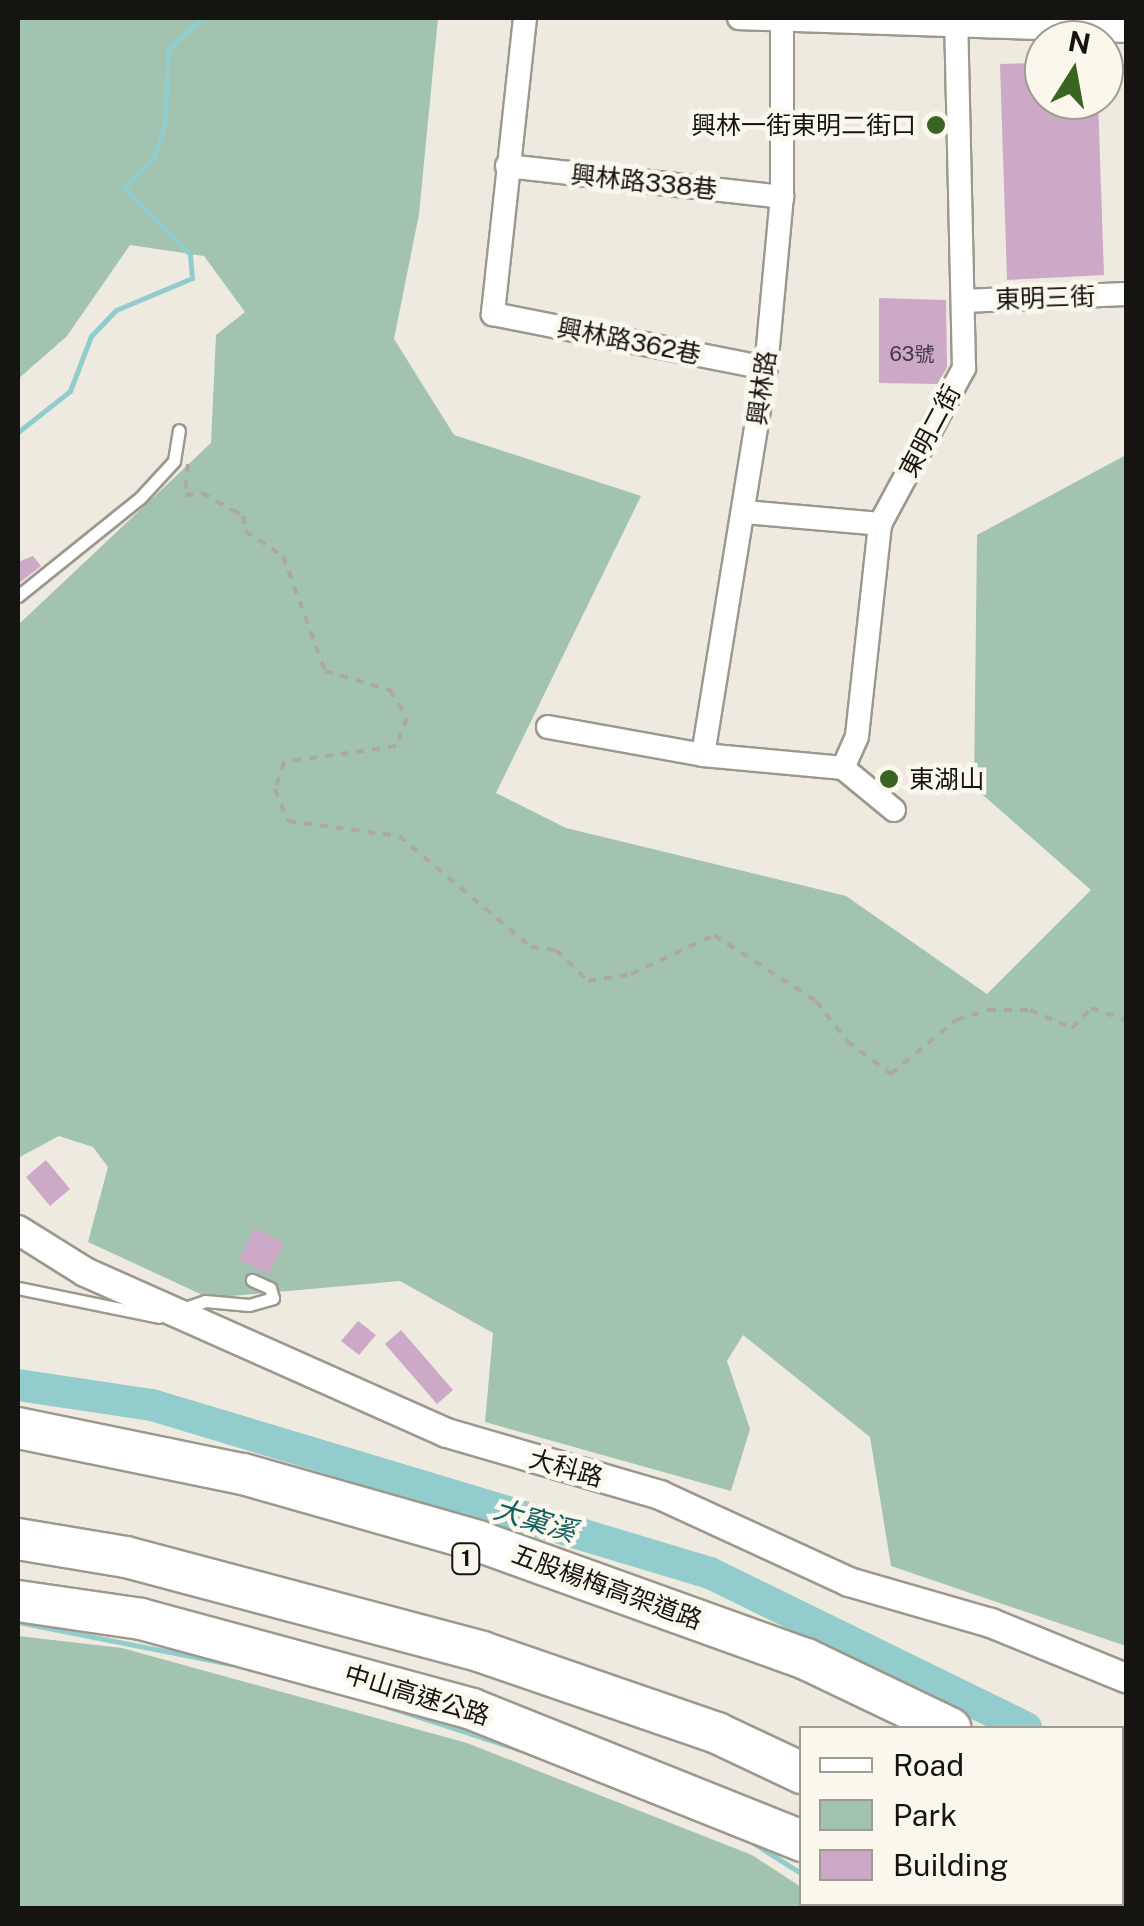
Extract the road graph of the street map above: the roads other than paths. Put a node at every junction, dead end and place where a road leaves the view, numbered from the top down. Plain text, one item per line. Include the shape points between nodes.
1 (525, 18) edge
2 (739, 18) edge
3 (782, 20) edge
4 (956, 26) junction
5 (1126, 31) edge
6 (507, 166) junction
7 (782, 197) junction
8 (1126, 294) edge
9 (963, 302) junction
10 (766, 368) junction
11 (178, 433) road end
12 (744, 512) junction
13 (880, 524) junction
14 (18, 596) edge
15 (548, 726) dead end
16 (703, 755) junction
17 (843, 768) junction
18 (894, 810) dead end
19 (18, 1230) edge
20 (252, 1280) dead end
21 (18, 1288) edge
22 (178, 1310) junction
23 (222, 1330) junction
24 (18, 1428) edge
25 (18, 1453) edge
26 (18, 1539) edge
27 (18, 1601) edge
28 (1126, 1678) edge
29 (890, 1726) edge
30 (946, 1726) edge
31 (799, 1772) edge
32 (799, 1840) edge

1 - 6 street
2 - 3 street
3 - 4 street
3 - 7 street, 興林路
4 - 5 street
4 - 9 street, 東明二街
6 - 7 street, 興林路338巷
6 - 10 street, 興林路362巷 via 493,314
7 - 10 street, 興林路
8 - 9 street, 東明三街
9 - 13 street, 東明二街 via 964,368
10 - 12 street, 興林路
11 - 14 lane via 174,461 140,498
12 - 13 street
12 - 16 street, 興林路
13 - 17 street, 東明二街 via 857,736
15 - 16 street
16 - 17 street
17 - 18 street
19 - 22 street, 大科路 via 86,1272
20 - 22 lane via 270,1288 273,1298 206,1301
21 - 23 lane
22 - 23 street, 大科路
23 - 28 street, 大科路 via 447,1433 660,1495 849,1582 1006,1628
24 - 30 highway, 五股楊梅高架道路 / 1 via 243,1474 478,1541 806,1660
25 - 29 highway, 五股楊梅高架道路 / 1 via 239,1498 481,1564 724,1650
26 - 31 highway via 126,1556 482,1652 717,1733
27 - 32 highway, 中山高速公路 via 141,1619 472,1709 616,1761

